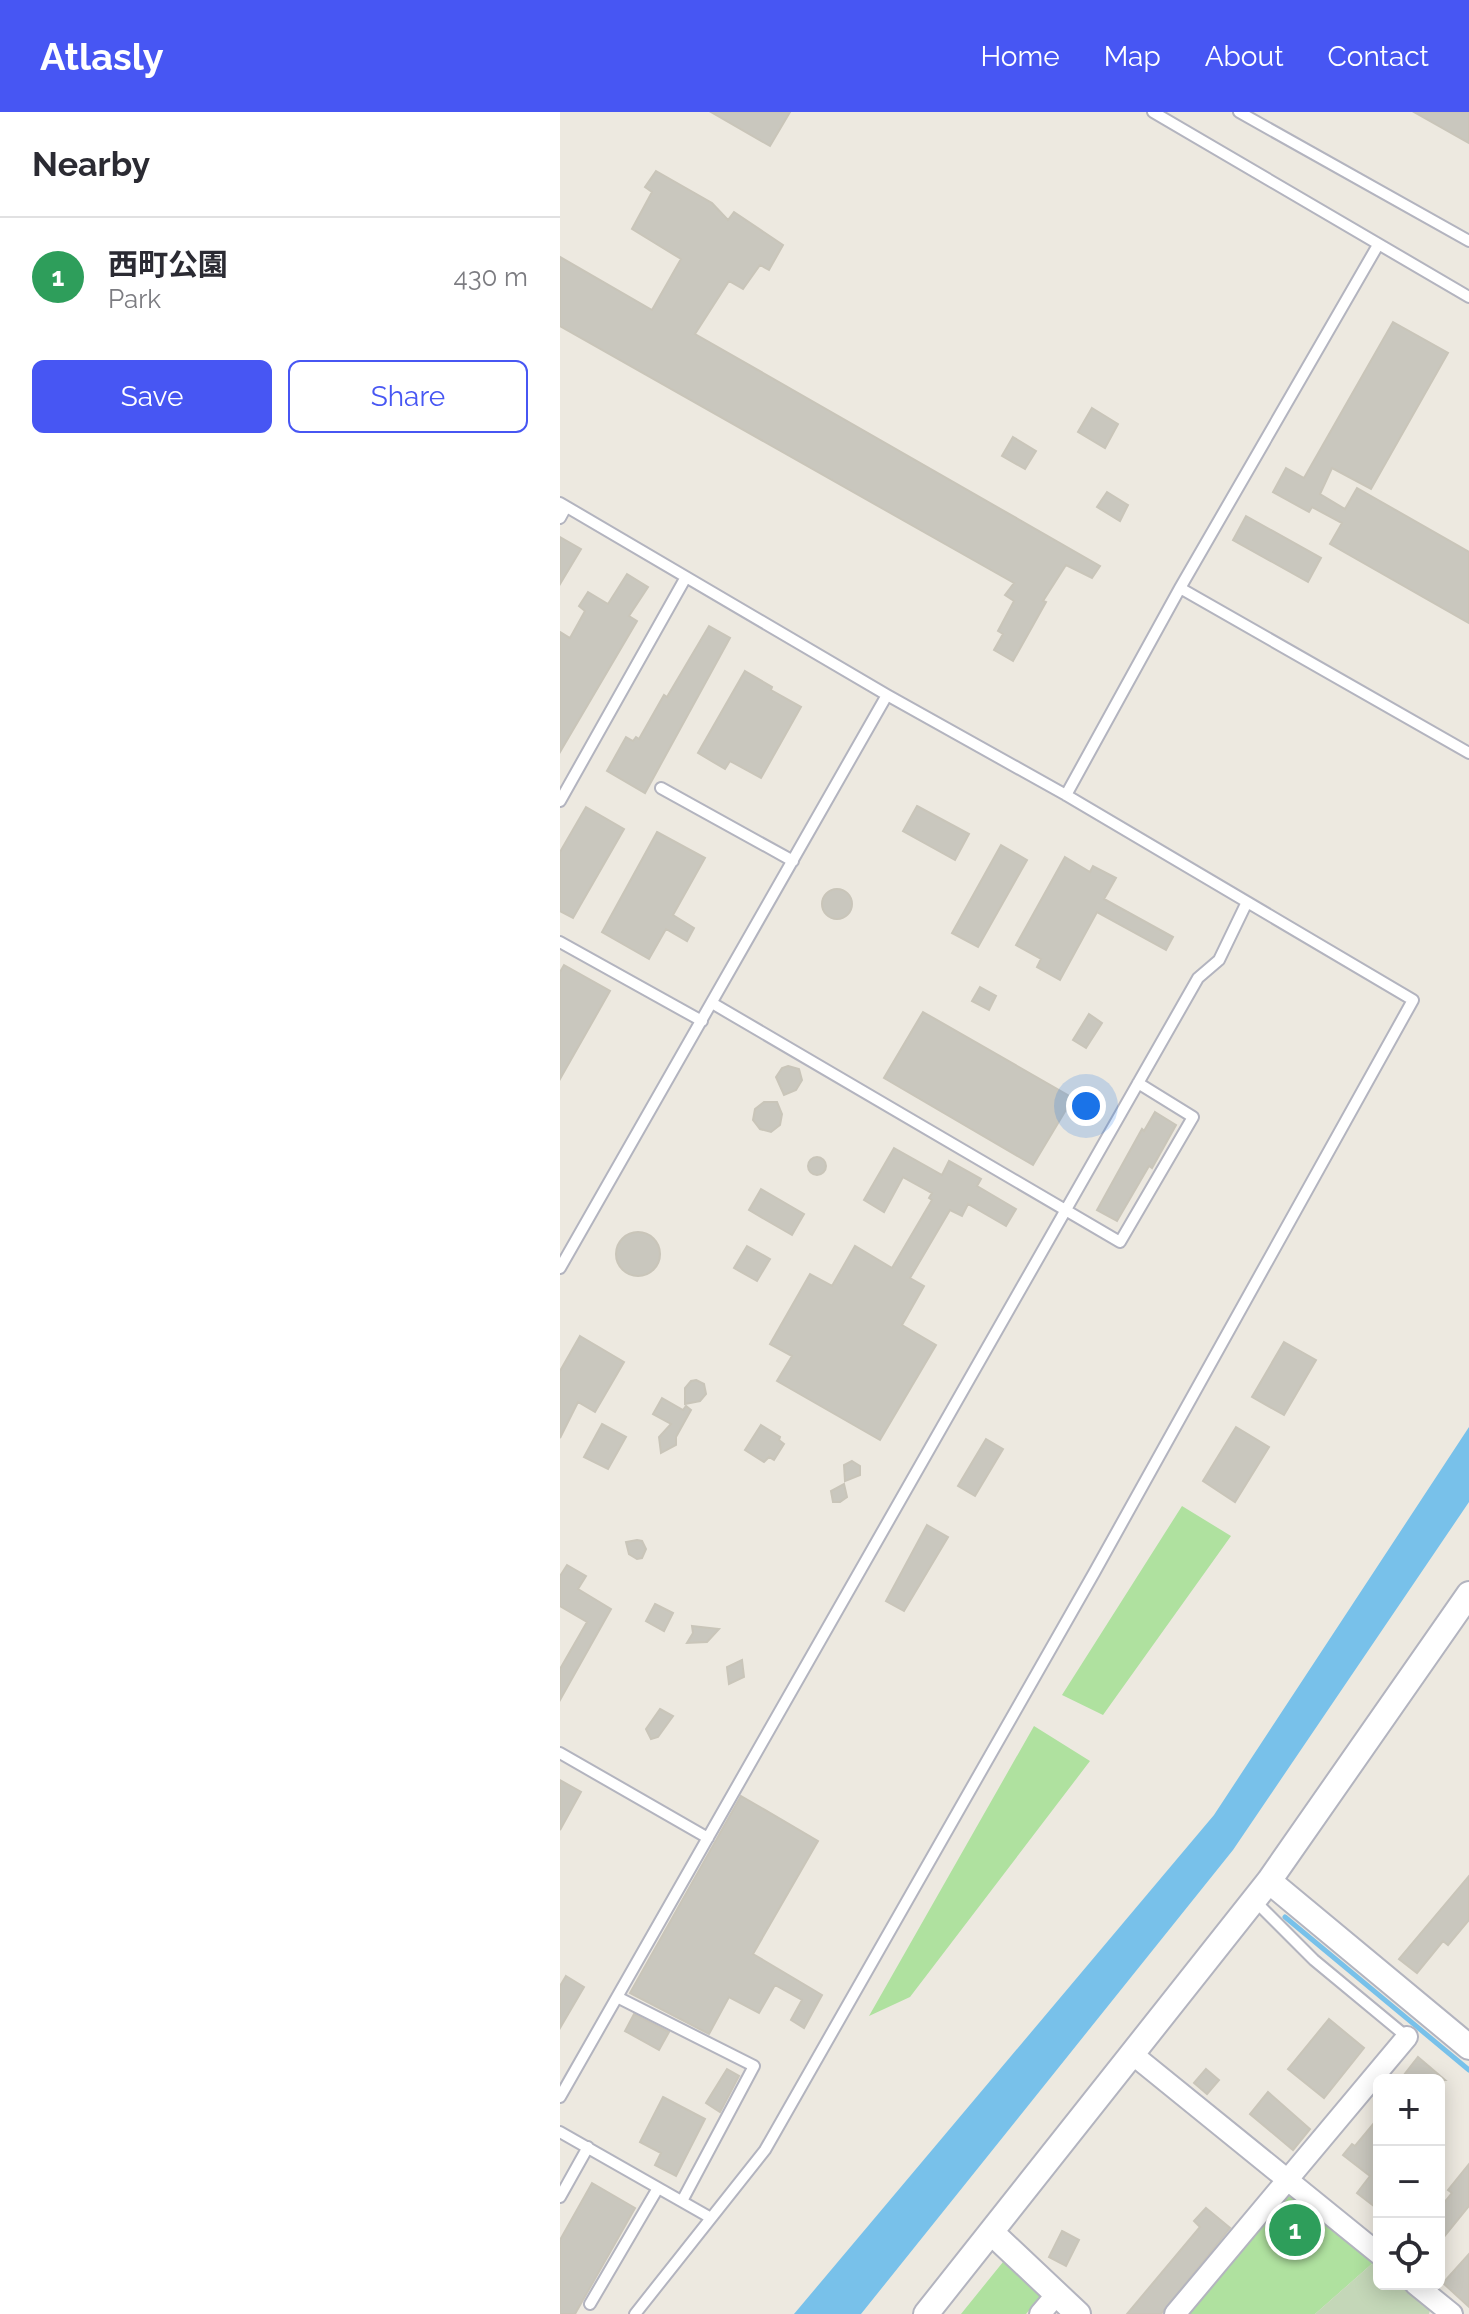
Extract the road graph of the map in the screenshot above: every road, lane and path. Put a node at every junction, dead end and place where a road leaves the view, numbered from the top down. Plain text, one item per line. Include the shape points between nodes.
1 (1153, 112) edge
2 (1239, 112) edge
3 (1469, 241) edge
4 (1378, 245) junction
5 (1469, 297) edge
6 (563, 505) edge
7 (560, 518) edge
8 (686, 577) junction
9 (1180, 588) junction
10 (887, 695) junction
11 (1469, 753) edge
12 (661, 788) dead end
13 (1066, 795) junction
14 (560, 801) edge
15 (793, 861) junction
16 (1247, 902) junction
17 (560, 942) edge
18 (712, 1003) junction
19 (702, 1021) junction
20 (1138, 1083) junction
21 (1065, 1211) junction
22 (560, 1268) edge
23 (1469, 1594) edge
24 (560, 1753) edge
25 (708, 1838) junction
26 (1261, 1890) junction
27 (617, 1997) junction
28 (1407, 2037) joint
29 (1469, 2047) edge
30 (1131, 2053) junction
31 (560, 2097) edge
32 (560, 2132) edge
33 (588, 2147) junction
34 (1286, 2179) junction
35 (658, 2188) junction
36 (560, 2197) edge
37 (682, 2201) junction
38 (711, 2218) junction
39 (991, 2232) junction
40 (1373, 2249) edge
41 (1422, 2290) edge
42 (1057, 2294) junction
43 (590, 2304) dead end
44 (635, 2314) edge
45 (926, 2314) edge
46 (1040, 2314) edge
47 (1078, 2314) edge
48 (1175, 2314) edge
49 (1452, 2314) edge

1 - 4 lane
2 - 3 lane
4 - 5 lane
4 - 9 lane
6 - 7 lane
6 - 8 lane
8 - 10 lane
8 - 14 lane
9 - 11 lane
9 - 13 lane
10 - 13 lane
10 - 15 lane
12 - 15 lane
13 - 16 lane
15 - 18 lane
16 - 20 lane via 1219,960 1198,978
16 - 38 lane via 1413,1000 773,2136
17 - 19 lane
18 - 19 lane
18 - 21 lane
19 - 22 lane
20 - 21 lane
20 - 21 lane via 1193,1117 1120,1242
21 - 25 lane
23 - 26 street
24 - 25 lane
25 - 27 lane
26 - 28 lane via 1314,1960
26 - 29 street
26 - 30 street
27 - 31 lane
27 - 37 lane via 754,2066
28 - 34 street
30 - 34 street
30 - 39 street
32 - 33 lane
33 - 35 lane
33 - 36 lane
34 - 40 street
34 - 48 street
35 - 37 lane
35 - 43 lane
37 - 38 lane
38 - 44 lane
39 - 42 street
39 - 45 street
41 - 49 street
42 - 46 street
42 - 47 street

